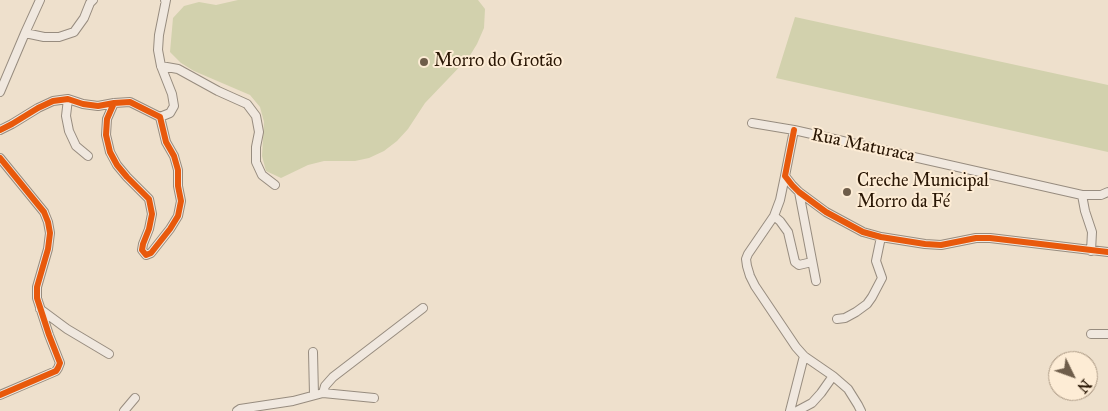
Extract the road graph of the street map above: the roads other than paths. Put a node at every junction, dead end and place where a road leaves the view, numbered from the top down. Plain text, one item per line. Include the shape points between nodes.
1 (40, 0) edge
2 (93, 0) edge
3 (165, 0) edge
4 (25, 33) junction
5 (161, 66) junction
6 (0, 92) edge
7 (68, 99) junction
8 (114, 103) junction
9 (160, 117) junction
10 (752, 123) dead end
11 (0, 130) edge
12 (794, 130) junction
13 (88, 156) dead end
14 (0, 158) edge
15 (785, 176) junction
16 (275, 185) dead end
17 (799, 192) junction
18 (1108, 192) edge
19 (1082, 195) junction
20 (774, 216) junction
21 (881, 237) junction
22 (1091, 251) junction
23 (1108, 252) edge
24 (812, 262) junction
25 (816, 281) dead end
26 (423, 308) dead end
27 (40, 309) junction
28 (837, 319) dead end
29 (1091, 334) dead end
30 (1108, 334) edge
31 (313, 352) dead end
32 (109, 354) dead end
33 (804, 356) junction
34 (833, 376) junction
35 (323, 393) junction
36 (0, 395) edge
37 (314, 395) junction
38 (135, 398) dead end
39 (374, 398) dead end
40 (124, 411) edge
41 (237, 411) edge
42 (790, 411) edge
43 (797, 411) edge
44 (861, 411) edge

1 - 4 street
2 - 4 street via 74,32 60,37
3 - 5 street via 158,50
4 - 6 street
5 - 9 street via 174,106 170,113
5 - 16 street via 178,69 247,104 256,116 259,132 256,162 262,175
7 - 8 street via 98,106
7 - 11 street via 38,108
7 - 13 street via 66,116 69,131 76,146
8 - 9 street via 130,102
8 - 9 street via 107,119 110,152 117,165 149,199 152,214 142,250 146,255 170,229 178,216 181,201 178,170
10 - 12 street
12 - 15 street, Rua Maturaca
12 - 19 street, Rua Maturaca
14 - 27 street via 44,212 48,222 48,249 37,287
15 - 17 street
15 - 20 street, Rua Maturaca
17 - 21 street via 846,223
17 - 24 street
18 - 19 street, Rua Maturaca
19 - 22 street via 1092,232
20 - 24 street via 788,232 794,262
20 - 33 street, Rua Maturaca via 748,254 747,266 755,286
21 - 22 street via 941,245 990,238
21 - 28 street via 876,261 882,278 876,290 867,304 845,318
22 - 23 street
24 - 25 street
26 - 35 street via 333,377
27 - 32 street
27 - 36 street via 58,355 58,368
29 - 30 street
31 - 37 street
33 - 34 street, Rua Maturaca
33 - 42 street
34 - 43 street via 812,403
34 - 44 street, Rua Maturaca via 848,389
35 - 37 street
35 - 39 street
37 - 41 street
38 - 40 street

